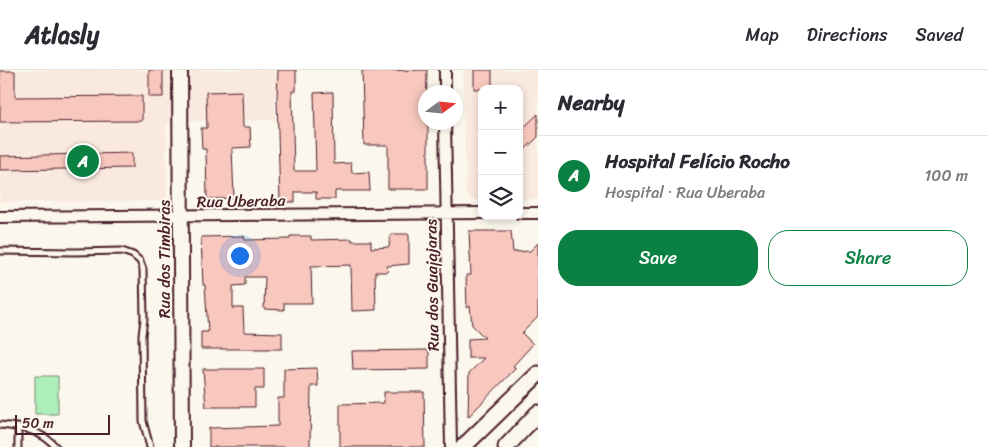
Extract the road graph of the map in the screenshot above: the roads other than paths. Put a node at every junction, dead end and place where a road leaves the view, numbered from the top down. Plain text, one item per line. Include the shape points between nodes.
1 (180, 70) edge
2 (445, 70) edge
3 (445, 85) edge
4 (445, 130) edge
5 (446, 213) junction
6 (478, 213) edge
7 (523, 213) edge
8 (538, 213) edge
9 (182, 216) junction
10 (0, 217) edge
11 (0, 251) edge
12 (538, 374) edge
13 (538, 413) edge
14 (0, 425) edge
15 (18, 427) junction
16 (18, 447) edge
17 (56, 447) edge
18 (150, 447) edge
19 (182, 447) edge
20 (451, 447) edge
21 (463, 447) edge
22 (506, 447) edge

1 - 9 street, Rua dos Timbiras
2 - 3 street
4 - 5 street, Rua dos Guajajaras
5 - 6 street, Rua Uberaba
5 - 9 street, Rua Uberaba
5 - 20 street, Rua dos Guajajaras
7 - 8 street
9 - 10 street, Rua Uberaba
9 - 19 street, Rua dos Timbiras
11 - 18 lane via 122,251 140,261 143,269 144,421
12 - 21 main road
13 - 22 main road
14 - 15 lane
15 - 16 lane
15 - 17 lane via 44,436

